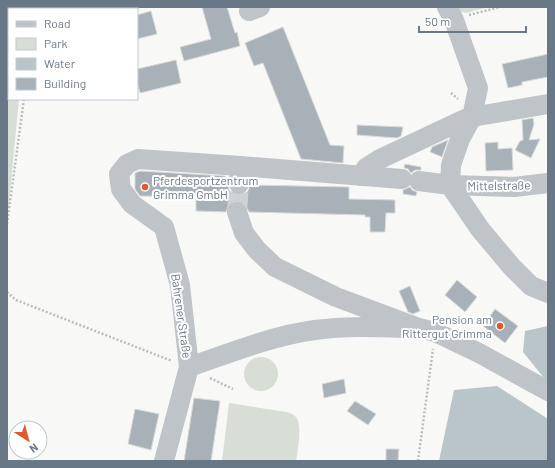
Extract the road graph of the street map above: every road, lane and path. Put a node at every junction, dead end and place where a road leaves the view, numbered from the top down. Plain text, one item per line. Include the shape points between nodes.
1 (500, 7) edge
2 (451, 13) edge
3 (24, 100) edge
4 (548, 104) edge
5 (472, 117) junction
6 (361, 176) junction
7 (548, 183) edge
8 (450, 185) junction
9 (237, 212) tunnel mouth
10 (7, 224) edge
11 (7, 292) edge
12 (548, 293) edge
13 (427, 330) junction
14 (189, 367) junction
15 (548, 392) edge
16 (164, 461) edge
17 (418, 461) edge

1 - 2 path
2 - 5 street via 478,88
3 - 10 path
4 - 5 street
5 - 6 street via 380,159 366,168
5 - 8 street via 460,139 451,165
6 - 8 street, Bahrener Straße
6 - 14 street, Bahrener Straße via 239,175 138,159 127,164 119,174 121,189 132,204 164,227 180,285
7 - 8 street, Mittelstraße via 514,187
8 - 12 street via 480,229 511,266 531,286
9 - 13 street via 244,233 275,267 336,297
11 - 14 path via 16,300
13 - 14 street via 359,327 314,330 272,339
13 - 15 street via 479,353
13 - 17 path
14 - 16 street

